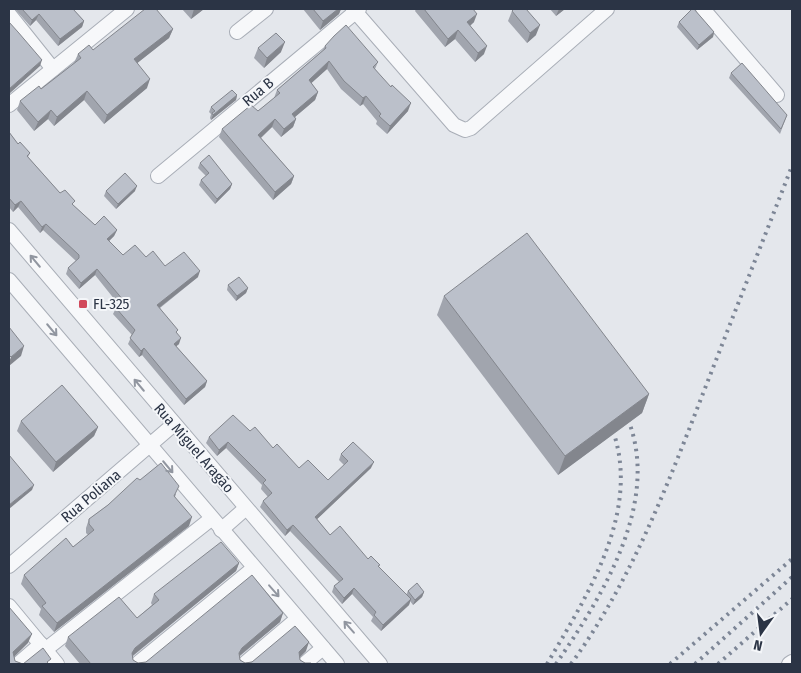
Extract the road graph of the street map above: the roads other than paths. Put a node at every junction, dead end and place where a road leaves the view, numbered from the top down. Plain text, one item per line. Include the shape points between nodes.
1 (128, 9) edge
2 (266, 9) edge
3 (608, 9) edge
4 (703, 9) edge
5 (356, 10) edge
6 (9, 14) edge
7 (237, 32) dead end
8 (53, 69) junction
9 (777, 95) dead end
10 (9, 105) edge
11 (158, 176) dead end
12 (9, 230) edge
13 (9, 280) edge
14 (174, 425) junction
15 (150, 446) junction
16 (246, 508) junction
17 (211, 519) junction
18 (221, 530) junction
19 (9, 566) edge
20 (254, 568) junction
21 (9, 606) edge
22 (298, 619) junction
23 (43, 647) junction
24 (323, 648) junction
25 (792, 662) edge
26 (18, 664) edge
27 (57, 664) edge
28 (137, 664) edge
29 (244, 664) edge
30 (304, 664) edge
31 (337, 664) edge
32 (380, 664) edge
33 (789, 664) edge

1 - 8 street
2 - 7 street
3 - 5 street via 465,130 454,125
4 - 9 street
5 - 11 street, Rua B
6 - 8 street
8 - 10 street
14 -> 12 street, Rua Miguel Aragão
13 -> 15 street, Rua Miguel Aragão
14 - 15 street, Rua Poliana
14 - 16 street, Rua Miguel Aragão
15 -> 17 street, Rua Miguel Aragão
15 - 19 street, Rua Poliana
16 - 18 street
32 -> 16 street, Rua Miguel Aragão
17 - 18 street, Rua Miguel Aragão
17 - 23 street
18 - 20 street, Rua Miguel Aragão
20 -> 22 street, Rua Miguel Aragão
20 - 28 street
21 - 23 street
22 - 24 street, Rua Miguel Aragão
22 - 29 street
23 - 26 street
23 - 27 street
24 - 30 street
24 - 31 street, Rua Miguel Aragão
25 - 33 street

